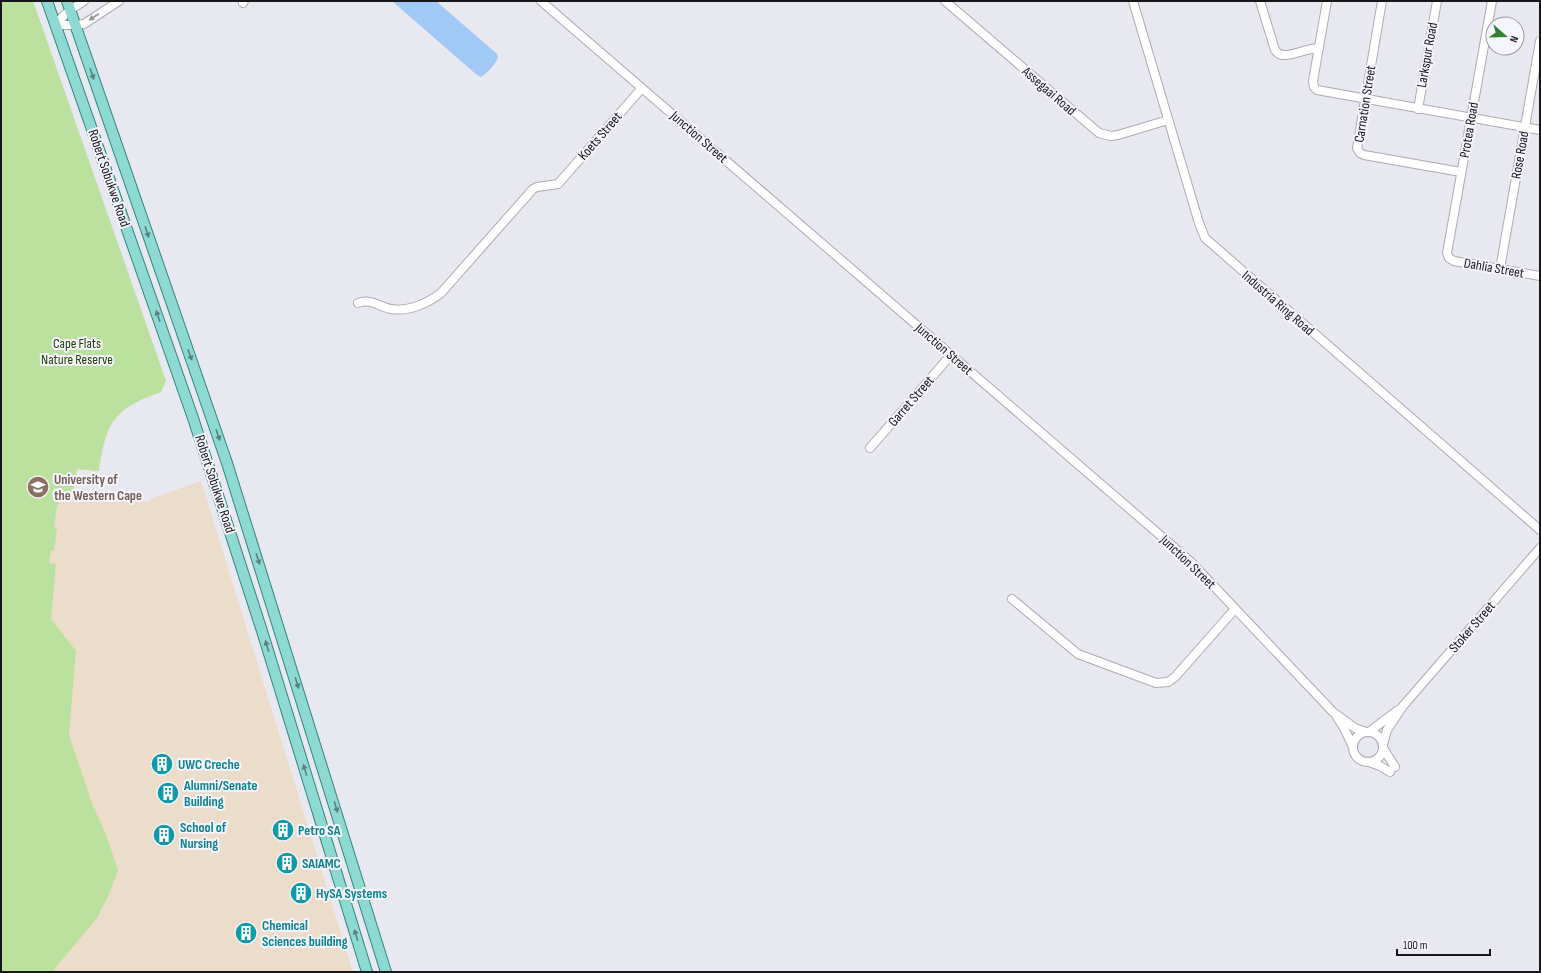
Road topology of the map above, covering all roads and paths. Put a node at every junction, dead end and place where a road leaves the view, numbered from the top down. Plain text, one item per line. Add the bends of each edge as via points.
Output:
1 (47, 1) edge
2 (84, 1) edge
3 (119, 1) edge
4 (541, 1) edge
5 (945, 1) edge
6 (1133, 1) edge
7 (1260, 1) edge
8 (1327, 1) edge
9 (1382, 1) edge
10 (1437, 1) edge
11 (1492, 1) edge
12 (68, 6) edge
13 (55, 24) junction
14 (75, 26) junction
15 (1540, 41) edge
16 (1319, 48) junction
17 (642, 88) junction
18 (1364, 99) junction
19 (1418, 109) junction
20 (1471, 118) junction
21 (1168, 120) junction
22 (1525, 128) junction
23 (1540, 130) edge
24 (1461, 172) junction
25 (1449, 258) joint
26 (1500, 270) junction
27 (1540, 276) edge
28 (358, 304) dead end
29 (951, 355) junction
30 (870, 448) dead end
31 (1540, 530) edge
32 (1540, 548) edge
33 (1012, 599) dead end
34 (1235, 609) junction
35 (1403, 706) junction
36 (1333, 712) junction
37 (1367, 732) junction
38 (1383, 746) junction
39 (1353, 747) junction
40 (1367, 762) junction
41 (367, 972) edge
42 (386, 972) edge

1 - 13 main road, Robert Sobukwe Road
2 - 12 street
3 -> 14 street via 84,24
4 - 17 street, Junction Street
5 - 21 street, Assegaai Road via 1099,133 1118,135
6 - 21 street, Industria Ring Road
7 - 16 street via 1278,54 1285,55
8 - 16 street
9 - 18 street, Carnation Street
10 - 19 street, Larkspur Road
11 - 20 street, Protea Road
12 - 13 street
12 - 14 main road, Robert Sobukwe Road
13 - 14 street
41 -> 13 main road, Robert Sobukwe Road via 202,446
14 -> 42 main road, Robert Sobukwe Road via 228,463
15 - 22 street, Rose Road
16 - 18 street via 1314,87 1320,92
17 - 28 street, Koets Street via 558,184 535,188 447,287 432,299 418,306 402,309 367,301
17 - 29 street, Junction Street
18 - 19 street
18 - 24 street, Carnation Street via 1356,145 1360,153
19 - 20 street
20 - 22 street
20 - 24 street, Protea Road
21 - 31 street, Industria Ring Road via 1205,238
22 - 23 street
22 - 26 street, Rose Road
24 - 25 street, Protea Road via 1447,250
25 - 26 street, Dahlia Street
26 - 27 street, Dahlia Street
29 - 30 street, Garret Street
29 - 34 street, Junction Street via 1186,557
32 - 35 street, Stoker Street
33 - 34 street via 1078,654 1160,683 1176,677
34 - 36 street, Junction Street
35 - 37 street, Stoker Street
35 - 38 street, Stoker Street via 1388,730
36 - 37 street, Junction Street via 1356,728
36 - 39 street, Junction Street
37 - 38 street via 1373,732 1380,737
37 - 39 street via 1355,739
38 - 40 street via 1381,755 1374,761
38 - 40 street via 1392,770
39 - 40 street via 1360,760

